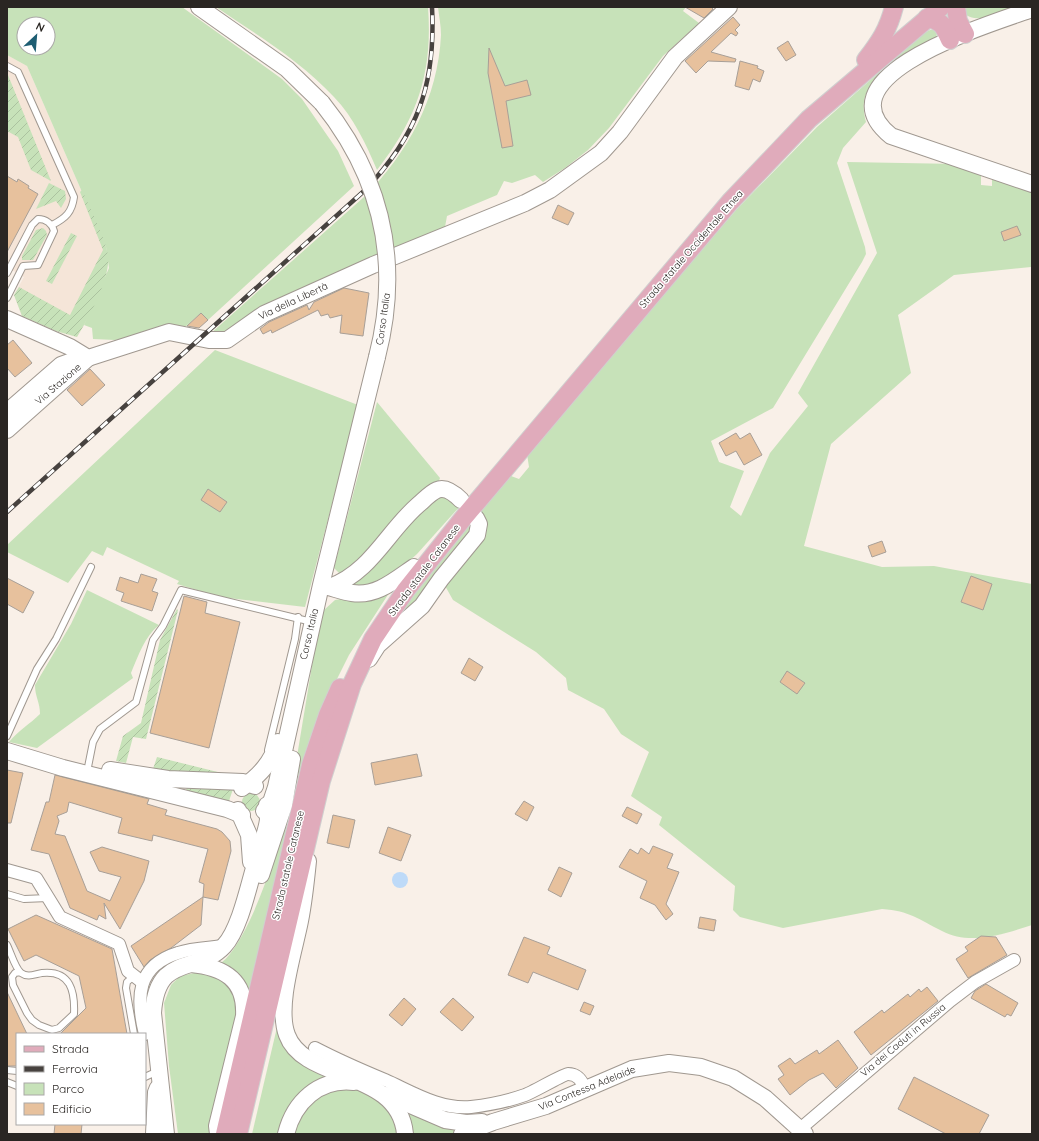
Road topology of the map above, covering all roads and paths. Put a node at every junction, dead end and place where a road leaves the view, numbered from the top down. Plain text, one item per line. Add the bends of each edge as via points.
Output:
1 (199, 7) edge
2 (729, 7) edge
3 (894, 7) edge
4 (941, 7) edge
5 (956, 7) edge
6 (1032, 9) edge
7 (926, 13) edge
8 (957, 37) junction
9 (7, 66) edge
10 (844, 88) junction
11 (1032, 184) edge
12 (52, 225) junction
13 (7, 273) edge
14 (7, 298) edge
15 (7, 319) edge
16 (88, 358) junction
17 (7, 412) edge
18 (7, 430) edge
19 (467, 511) junction
20 (91, 566) dead end
21 (414, 567) junction
22 (325, 586) junction
23 (306, 625) junction
24 (295, 698) junction
25 (7, 736) edge
26 (7, 751) edge
27 (38, 759) junction
28 (88, 767) junction
29 (264, 769) junction
30 (248, 786) junction
31 (266, 808) junction
32 (240, 813) junction
33 (310, 831) junction
34 (7, 870) edge
35 (249, 883) junction
36 (7, 894) edge
37 (48, 898) junction
38 (227, 942) junction
39 (7, 945) edge
40 (1014, 960) dead end
41 (187, 964) junction
42 (20, 972) junction
43 (138, 979) junction
44 (134, 1033) edge
45 (145, 1033) edge
46 (146, 1042) edge
47 (315, 1048) dead end
48 (160, 1071) junction
49 (146, 1077) edge
50 (359, 1082) junction
51 (585, 1089) junction
52 (375, 1090) junction
53 (493, 1122) junction
54 (163, 1132) edge
55 (802, 1132) edge
56 (218, 1134) edge
57 (225, 1134) edge
58 (238, 1134) edge
59 (286, 1134) edge
60 (405, 1134) edge
61 (462, 1134) edge

1 - 22 street, Corso Italia, bridge via 287,69 322,103 357,155 374,193 384,234 388,296 383,330
2 - 16 street, Via della Libertà via 675,57 620,132 596,157 544,194 373,265 264,314 227,340 209,340 169,332
3 - 10 main road via 890,25 883,37
4 - 7 main road, Strada statale Occidentale Etnea
5 - 8 main road
6 - 8 street
7 - 8 main road
7 - 10 main road, Strada statale Occidentale Etnea
8 - 11 street via 918,56 882,81 873,99 875,119 880,128 891,136
9 - 12 lane via 18,72 74,197 72,209 63,220
10 - 19 main road, Strada statale Occidentale Etnea via 809,118 730,202
12 - 13 lane via 43,219 38,219 32,225
12 - 14 lane via 54,231 38,265 23,266
15 - 16 street via 70,347
16 - 17 street, Via Stazione via 72,360 61,365
16 - 18 street, Via Stazione
19 - 21 main road, Strada statale Catanese
19 - 22 street via 454,493 438,489 407,514 372,558 355,574
19 - 33 main road, Strada statale Catanese via 406,590 373,639 352,684 321,781
20 - 25 lane via 56,639 37,669
21 - 22 street via 383,588 369,593 352,594
21 - 57 main road, Strada statale Catanese via 364,641 346,674 318,740
22 - 23 street, Corso Italia
23 - 24 street, Corso Italia
23 - 28 lane via 181,590 164,626 153,640 136,702 100,729 93,742
23 - 29 lane via 295,639
23 - 38 street via 299,718 284,805 269,856 247,914
24 - 29 street via 271,761
24 - 31 street via 276,787
26 - 27 street
27 - 28 street
27 - 32 street
28 - 30 street via 168,779
29 - 30 street
30 - 31 street via 265,793
30 - 32 street via 235,799
31 - 32 street via 254,817
31 - 35 street via 268,821
32 - 35 street via 250,843
33 - 50 street via 306,891 284,999 284,1022 287,1035 299,1052
33 - 58 main road, Strada statale Catanese
34 - 37 street via 36,878
35 - 38 street via 240,913
36 - 37 lane via 24,899
37 - 43 street via 60,918 119,944 128,971
38 - 41 street via 211,956
38 - 43 street via 177,953
39 - 42 lane
40 - 55 street, Via dei Caduti in Russia via 975,982 950,1001
41 - 48 street via 165,977 156,994 153,1013
41 - 56 street via 205,965 223,971 234,981 243,998 244,1016 217,1126
42 - 42 lane via 12,977 32,1020 52,1030 59,1028 74,1014 73,988 65,978 49,973 27,976
43 - 44 lane via 127,982 126,988
43 - 45 street
46 - 48 street
47 - 51 street via 338,1061 431,1101 452,1106 470,1107 525,1095 566,1074 580,1079
48 - 49 lane
48 - 54 street
50 - 52 street
50 - 59 street via 331,1082 316,1089 294,1110
51 - 53 street, Via Contessa Adelaide via 546,1106
51 - 55 street, Via Contessa Adelaide via 632,1069 651,1064 684,1063 716,1071 747,1086 765,1098
52 - 53 street via 445,1120 466,1123
52 - 60 street via 392,1102 401,1118
53 - 61 street

